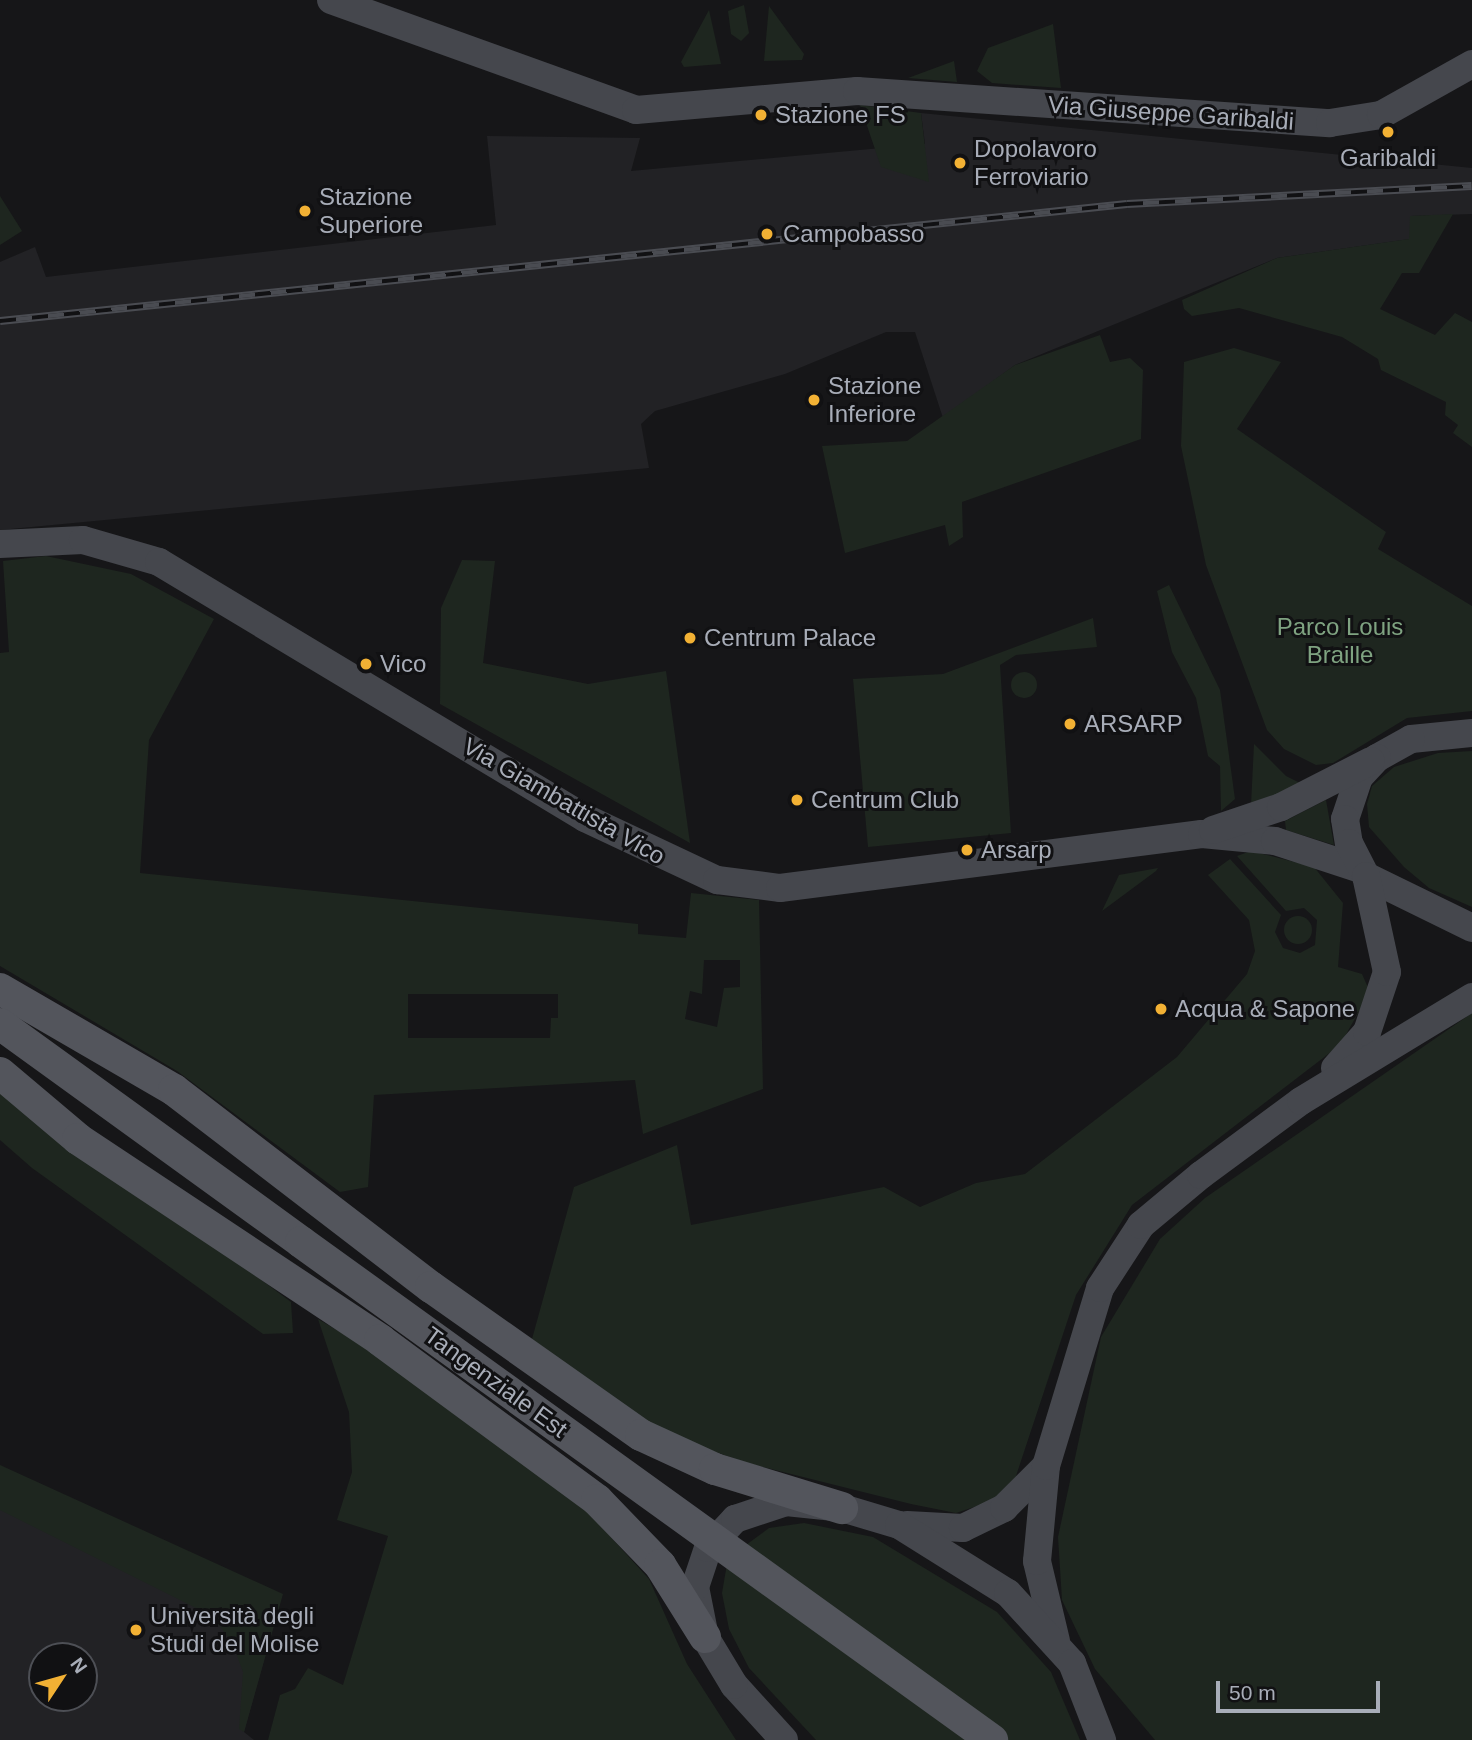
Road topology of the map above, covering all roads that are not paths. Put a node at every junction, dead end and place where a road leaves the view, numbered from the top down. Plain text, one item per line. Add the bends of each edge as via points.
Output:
1 (331, 0) edge
2 (1472, 64) edge
3 (0, 544) edge
4 (1472, 733) edge
5 (1377, 758) junction
6 (1202, 834) junction
7 (1363, 873) junction
8 (1472, 928) edge
9 (0, 989) edge
10 (1472, 997) edge
11 (0, 1024) edge
12 (0, 1073) edge
13 (1301, 1101) junction
14 (1046, 1466) junction
15 (842, 1508) junction
16 (899, 1525) junction
17 (705, 1637) junction
18 (1056, 1641) junction
19 (734, 1685) junction
20 (761, 1740) edge
21 (784, 1740) edge
22 (992, 1740) edge
23 (1102, 1740) edge

1 - 2 street, Via Giuseppe Garibaldi via 636,110 857,91 1329,123 1381,115
3 - 6 street, Via Giambattista Vico via 54,539 135,553 183,574 585,818 717,880 780,888
4 - 5 street, Via Giambattista Vico via 1411,739
5 - 6 street, Via Giambattista Vico via 1281,807
5 - 7 street via 1359,776 1345,819
6 - 7 street, Via Giambattista Vico via 1275,841
7 - 8 street, Via Giambattista Vico
7 - 13 street via 1384,944 1381,1003 1352,1051
9 - 15 main road via 174,1090 585,1399 641,1435 715,1469
10 - 13 street
11 - 22 main road, Tangenziale Est, bridge
12 - 17 main road via 78,1139 289,1284 380,1340 597,1500 660,1565
13 - 14 street via 1141,1225 1100,1288
14 - 16 street via 1011,1503 963,1528
14 - 18 street via 1037,1561
15 - 16 street
15 - 17 street via 786,1502 735,1519 708,1548 695,1587
16 - 18 street via 1008,1592
17 - 19 street
18 - 23 street via 1072,1663
19 - 20 street
19 - 21 street

